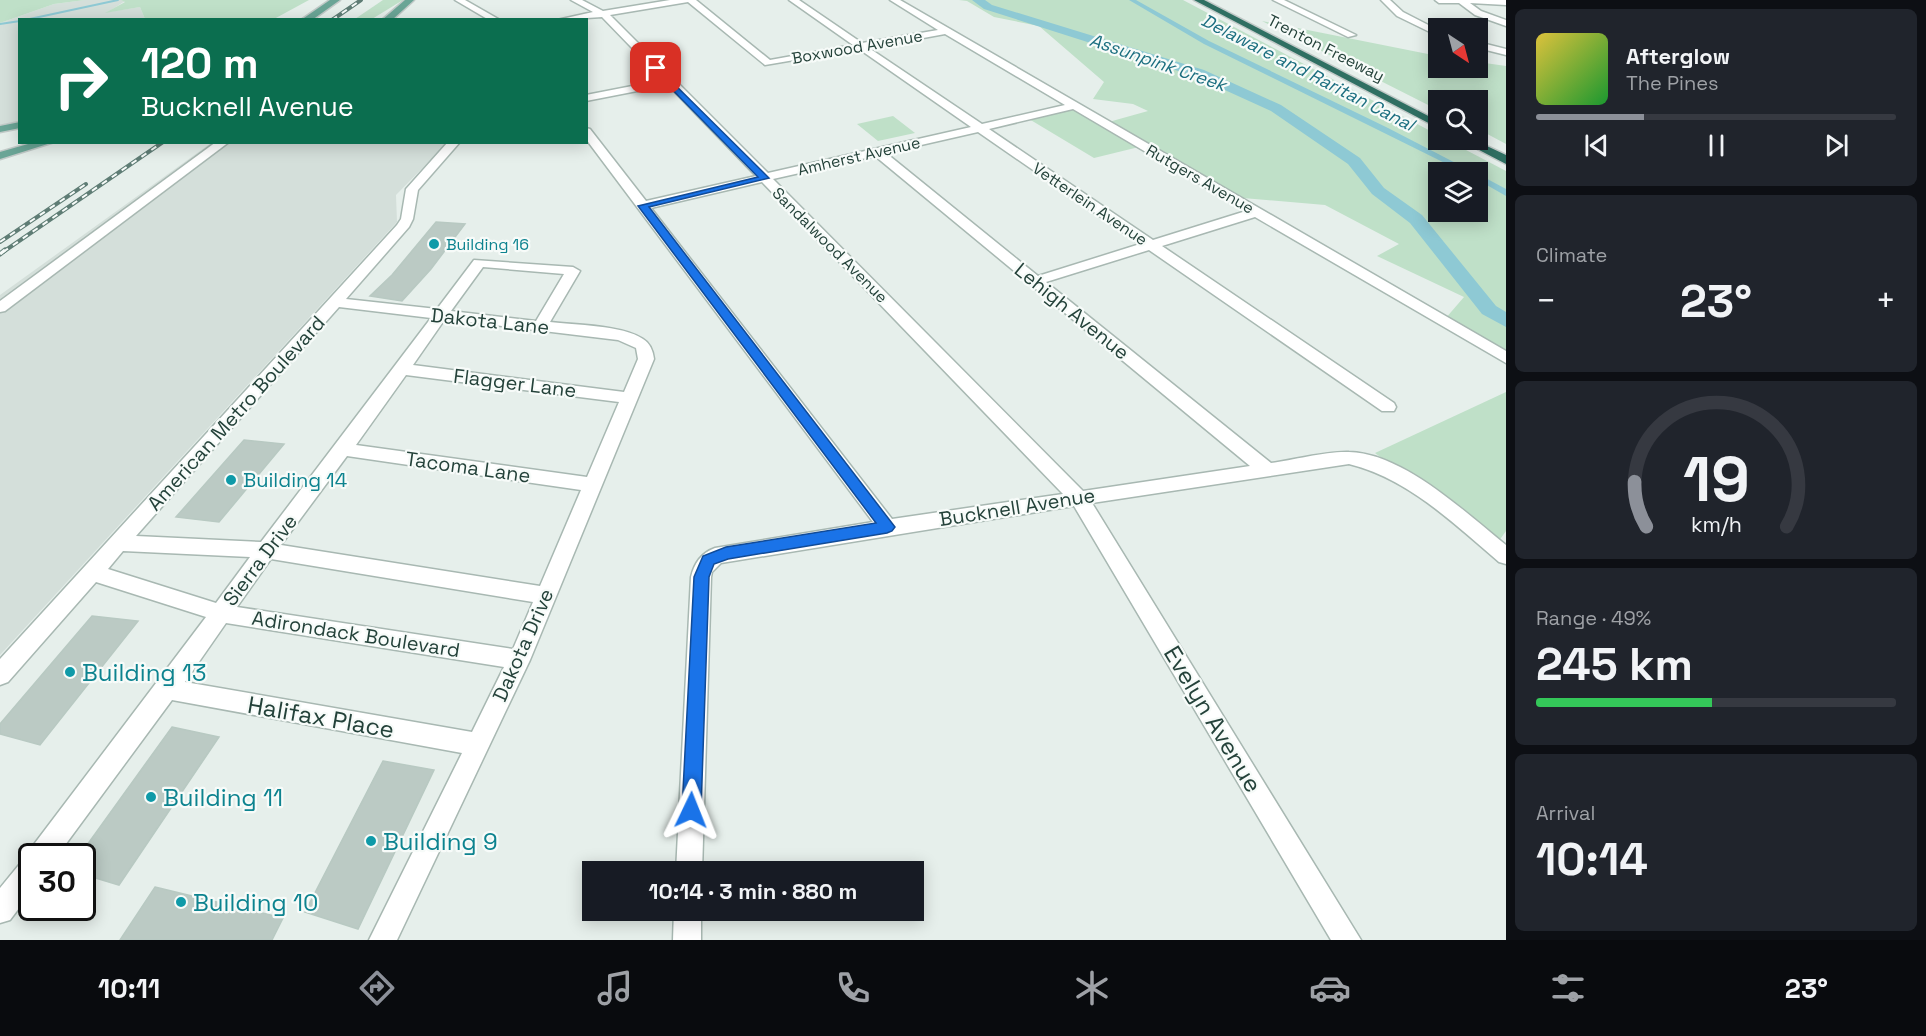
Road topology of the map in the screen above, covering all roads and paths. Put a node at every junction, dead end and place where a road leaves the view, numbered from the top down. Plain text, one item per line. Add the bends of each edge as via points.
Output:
1 (336, 0) edge
2 (410, 0) edge
3 (459, 0) edge
4 (575, 0) edge
5 (686, 0) edge
6 (691, 0) edge
7 (793, 0) edge
8 (894, 0) edge
9 (1198, 0) edge
10 (1207, 0) edge
11 (1277, 0) edge
12 (1385, 0) edge
13 (1439, 0) edge
14 (1460, 1) edge
15 (1506, 2) edge
16 (603, 13) junction
17 (308, 18) edge
18 (388, 18) edge
19 (492, 18) edge
20 (573, 18) edge
21 (1506, 23) edge
22 (1428, 28) edge
23 (946, 31) junction
24 (1351, 35) dead end
25 (860, 46) junction
26 (1488, 48) edge
27 (1506, 52) edge
28 (670, 82) junction
29 (588, 98) edge
30 (1074, 106) junction
31 (1428, 114) edge
32 (1428, 120) edge
33 (18, 125) edge
34 (980, 128) junction
35 (0, 129) edge
36 (588, 134) edge
37 (42, 144) edge
38 (221, 144) edge
39 (453, 144) edge
40 (1488, 144) edge
41 (1486, 150) edge
42 (877, 152) junction
43 (1506, 154) edge
44 (0, 156) edge
45 (1506, 160) edge
46 (764, 178) junction
47 (643, 206) junction
48 (1256, 212) junction
49 (1151, 245) junction
50 (1035, 281) junction
51 (336, 302) junction
52 (0, 308) edge
53 (439, 315) junction
54 (540, 326) junction
55 (642, 345) joint
56 (1506, 358) edge
57 (401, 369) junction
58 (628, 398) junction
59 (1388, 407) dead end
60 (343, 449) junction
61 (1266, 469) junction
62 (592, 485) junction
63 (1079, 498) junction
64 (887, 527) junction
65 (118, 543) junction
66 (266, 550) junction
67 (1506, 556) edge
68 (92, 572) junction
69 (545, 595) junction
70 (220, 613) junction
71 (519, 660) junction
72 (0, 675) edge
73 (167, 689) junction
74 (476, 744) junction
75 (51, 843) edge
76 (689, 861) edge
77 (18, 886) edge
78 (0, 910) edge
79 (688, 921) edge
80 (382, 940) edge
81 (687, 940) edge
82 (1347, 940) edge

1 - 17 main road
2 - 18 main road
3 - 19 street
4 - 16 street, Sandalwood Avenue
5 - 16 street
6 - 25 street, Boxwood Avenue via 768,63
7 - 25 street, Vetterlein Avenue
8 - 23 street, Rutgers Avenue
9 - 32 highway, Trenton Freeway
10 - 31 highway, Trenton Freeway
11 - 24 street
12 - 22 street via 1400,14
13 - 14 street
14 - 15 street
14 - 21 street via 1478,13
16 - 20 street
16 - 28 street, Sandalwood Avenue
23 - 25 street, Boxwood Avenue
23 - 30 street, Rutgers Avenue
25 - 34 street, Vetterlein Avenue
26 - 27 street
28 - 29 street
28 - 46 street, Sandalwood Avenue
30 - 34 street, Amherst Avenue
30 - 48 street, Rutgers Avenue
33 - 35 main road
34 - 42 street, Amherst Avenue
34 - 49 street, Vetterlein Avenue
36 - 47 street
37 - 44 main road
38 - 52 street
39 - 51 street, American Metro Boulevard via 412,189 406,223
40 - 43 highway
41 - 45 highway
42 - 46 street, Amherst Avenue
42 - 50 street, Lehigh Avenue
46 - 47 street, Amherst Avenue
46 - 63 street, Sandalwood Avenue
47 - 64 street
48 - 49 street
48 - 56 street, Rutgers Avenue
49 - 50 street
49 - 59 street, Vetterlein Avenue
50 - 61 street, Lehigh Avenue
51 - 53 street, Dakota Lane
51 - 65 street, American Metro Boulevard
53 - 54 street, Dakota Lane
53 - 54 street, Sierra Drive via 479,263 573,271
53 - 57 street, Sierra Drive
54 - 55 street, Dakota Lane via 618,335
55 - 58 street, Dakota Drive via 646,359
57 - 58 street, Flagger Lane
57 - 60 street, Sierra Drive
58 - 62 street, Dakota Drive
60 - 62 street, Tacoma Lane
60 - 66 street, Sierra Drive
61 - 63 street, Bucknell Avenue
61 - 67 street, Bucknell Avenue via 1349,458 1396,472
62 - 69 street, Dakota Drive
63 - 64 street, Bucknell Avenue
63 - 82 street, Evelyn Avenue
64 - 76 street, Bucknell Avenue via 726,553 709,560 701,577
65 - 66 street
65 - 68 street, American Metro Boulevard
66 - 69 street
66 - 70 street, Sierra Drive
68 - 70 street, Adirondack Boulevard
68 - 72 street, American Metro Boulevard
69 - 71 street, Dakota Drive
70 - 71 street, Adirondack Boulevard
70 - 73 street, Sierra Drive
71 - 74 street, Dakota Drive
73 - 74 street, Halifax Place
73 - 75 street, Sierra Drive
74 - 80 street, Dakota Drive
77 - 78 street
79 - 81 street

